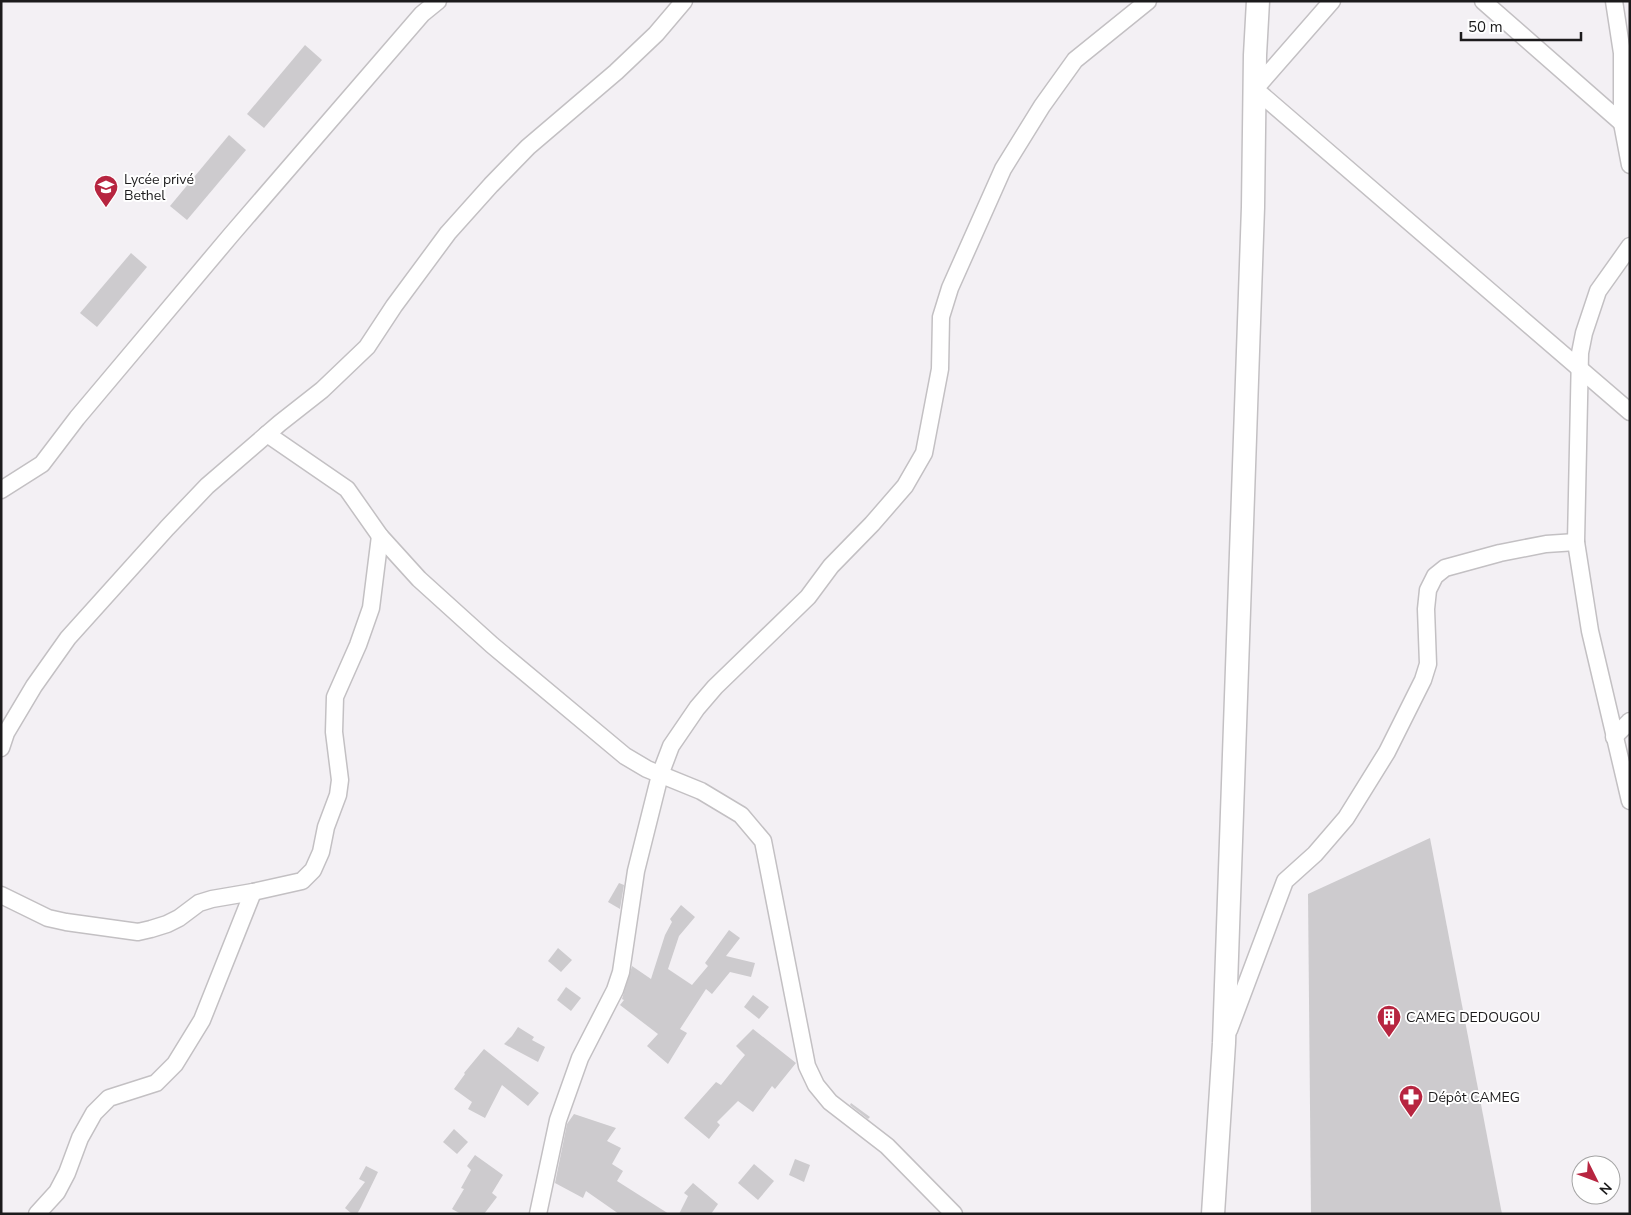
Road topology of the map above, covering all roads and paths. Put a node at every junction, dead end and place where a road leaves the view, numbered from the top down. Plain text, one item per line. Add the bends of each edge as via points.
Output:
1 (438, 1) edge
2 (684, 1) edge
3 (1148, 1) edge
4 (1258, 1) edge
5 (1332, 1) edge
6 (1483, 1) edge
7 (1614, 1) edge
8 (1626, 56) edge
9 (1255, 89) junction
10 (1622, 122) junction
11 (1630, 165) edge
12 (1630, 246) edge
13 (1580, 369) junction
14 (1630, 412) edge
15 (267, 434) junction
16 (1, 490) edge
17 (380, 536) junction
18 (1576, 542) junction
19 (1630, 721) edge
20 (1614, 736) junction
21 (1, 748) edge
22 (660, 775) junction
23 (1630, 801) edge
24 (252, 892) junction
25 (1, 895) edge
26 (1224, 1043) junction
27 (37, 1214) edge
28 (538, 1214) edge
29 (954, 1214) edge
30 (1213, 1214) edge

1 - 16 street via 422,14 237,228 42,464
2 - 15 street via 656,34 528,147 491,185 448,233 367,347 322,390
3 - 22 street via 1075,60 1003,169 950,288 941,317 940,369 924,453 905,486 831,566 808,597 697,708 672,746
4 - 9 main road
5 - 9 street
6 - 10 street
7 - 8 street
8 - 10 street
9 - 13 street
9 - 26 main road
10 - 11 street
12 - 13 street via 1592,304 1584,333
13 - 14 street
13 - 18 street
15 - 17 street via 347,489
15 - 21 street via 207,486 68,638 34,686 6,733
17 - 22 street via 419,579 492,645 625,756
17 - 24 street via 371,608 335,696 334,732 340,780 321,852 313,870 302,881
18 - 20 street via 1588,624
18 - 26 street via 1500,553 1445,568 1435,576 1428,590 1428,664 1423,680 1387,752 1346,818 1286,881
19 - 20 street
20 - 23 street
22 - 28 street via 636,871 621,972 580,1058 558,1120
22 - 29 street via 702,791 741,815 763,841 807,1066 816,1085 830,1102 887,1146
24 - 25 street via 199,903 167,924 138,932 48,918
24 - 27 street via 202,1020 176,1064 156,1083 109,1098 94,1113 57,1192
26 - 30 main road

